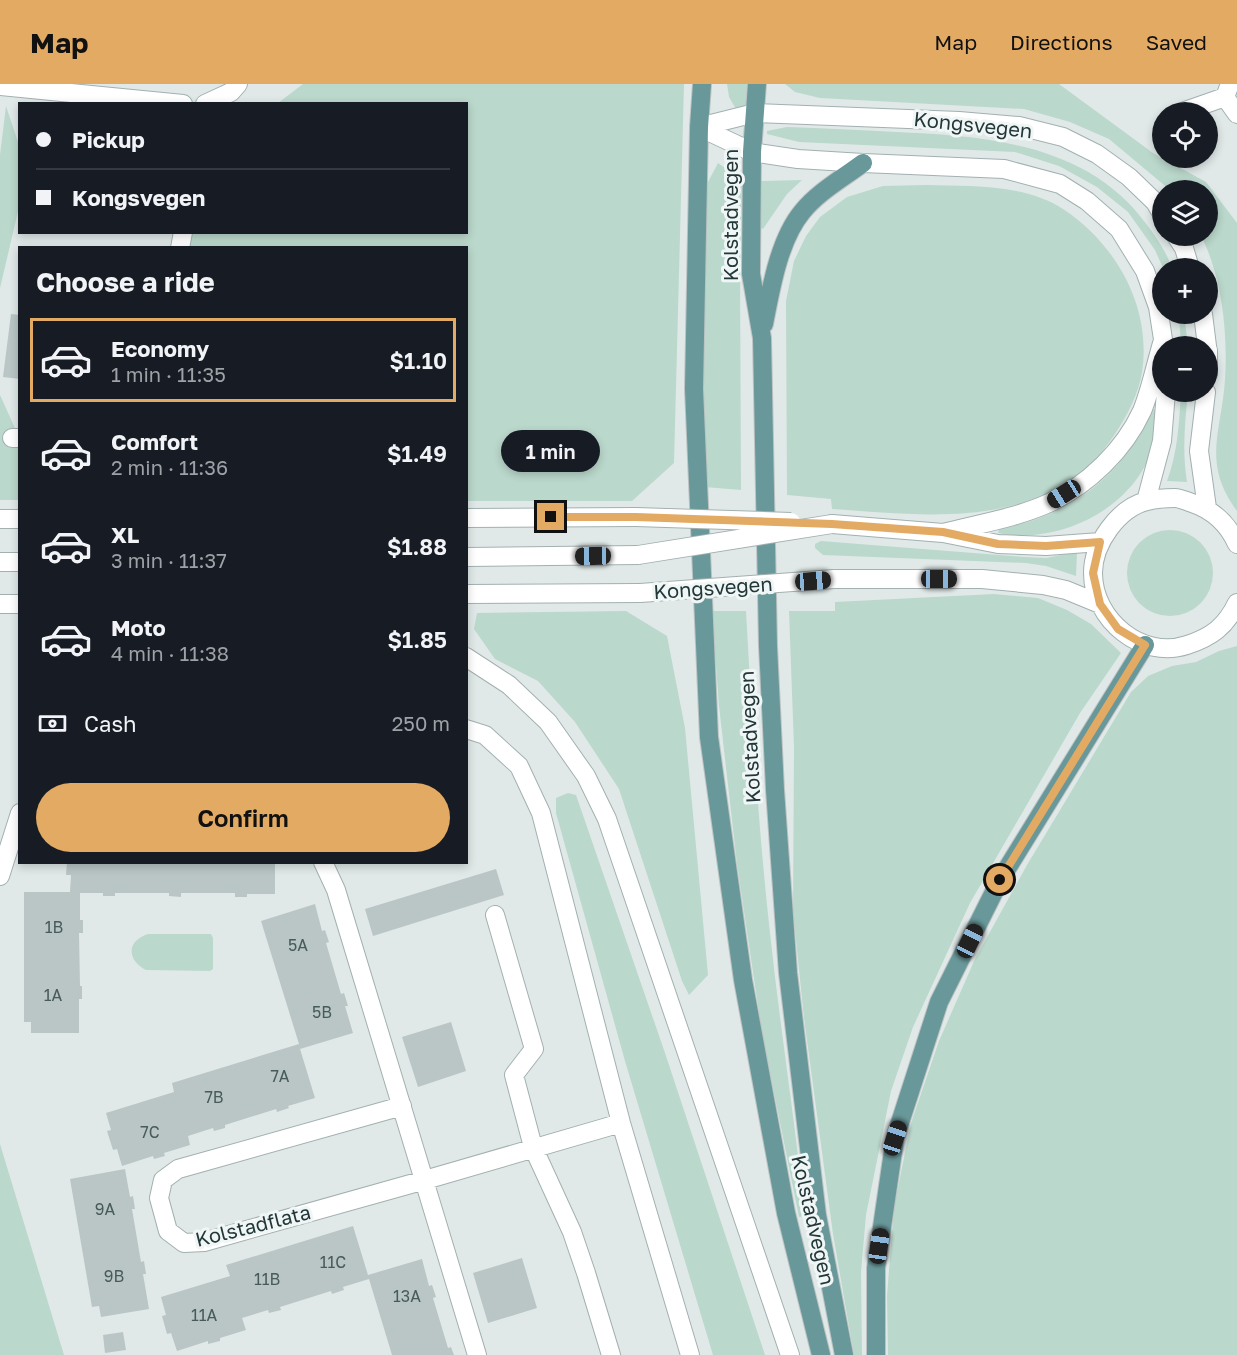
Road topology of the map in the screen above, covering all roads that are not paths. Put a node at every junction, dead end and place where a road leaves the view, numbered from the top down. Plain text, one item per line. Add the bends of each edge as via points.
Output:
1 (238, 84) edge
2 (702, 84) edge
3 (757, 84) edge
4 (0, 86) edge
5 (1228, 90) edge
6 (163, 102) edge
7 (209, 102) edge
8 (1203, 102) edge
9 (755, 113) junction
10 (1237, 114) edge
11 (699, 127) junction
12 (752, 152) junction
13 (864, 163) junction
14 (1152, 199) edge
15 (1162, 336) edge
16 (762, 338) junction
17 (1152, 378) edge
18 (1165, 402) edge
19 (1205, 402) edge
20 (1146, 501) junction
21 (1207, 508) junction
22 (468, 518) edge
23 (0, 519) edge
24 (18, 519) edge
25 (832, 524) junction
26 (943, 532) junction
27 (1100, 542) junction
28 (1237, 544) edge
29 (471, 560) edge
30 (0, 562) edge
31 (18, 562) edge
32 (468, 594) edge
33 (0, 604) edge
34 (18, 604) edge
35 (1100, 604) junction
36 (1235, 614) edge
37 (1145, 645) junction
38 (468, 658) edge
39 (468, 730) edge
40 (18, 819) edge
41 (324, 864) edge
42 (0, 876) edge
43 (495, 915) dead end
44 (402, 1106) junction
45 (621, 1123) junction
46 (533, 1147) junction
47 (425, 1180) junction
48 (477, 1355) edge
49 (611, 1355) edge
50 (690, 1355) edge
51 (790, 1355) edge
52 (821, 1355) edge
53 (844, 1355) edge
54 (876, 1355) edge

1 - 7 street via 231,92
2 - 11 main road
3 - 9 main road
4 - 6 street
5 - 8 street
5 - 10 street
9 - 11 street, Kongsvegen
9 - 12 main road, Kolstadvegen
9 - 14 street, Kongsvegen via 1020,126 1063,137 1097,154
11 - 12 street, Kongsvegen
11 - 52 main road, Kolstadvegen via 694,389 709,737 743,980 786,1213
12 - 13 street, Kongsvegen
12 - 16 main road, Kolstadvegen via 751,274
13 - 15 street, Kongsvegen via 1004,169 1060,184 1088,201 1119,229 1145,271
13 - 16 main road via 824,191 790,228 772,284
16 - 53 main road, Kolstadvegen via 768,646 788,973 817,1215
17 - 26 street via 1142,410 1121,445 1092,477 1049,503
18 - 20 street via 1162,441
19 - 21 street via 1199,451
20 - 21 street via 1177,498
20 - 27 street via 1119,517
21 - 28 street via 1230,529
22 - 25 street, bridge via 636,517
23 - 24 street
25 - 26 street
25 - 29 street, bridge via 638,555
26 - 27 street via 998,544
27 - 35 street via 1093,573
30 - 31 street
32 - 35 street, Kongsvegen, bridge via 640,593 834,579 981,579 1043,585
33 - 34 street
35 - 37 street via 1118,629
36 - 37 street via 1206,639 1176,649
37 - 54 main road via 1000,880 939,1002 895,1138 876,1268
38 - 51 street via 509,685 548,722 586,776 607,819
39 - 45 street via 485,735 519,766 541,813
40 - 42 street
41 - 44 street via 336,890
43 - 46 street via 534,1049 514,1075
44 - 47 street
44 - 47 street, Kolstadflata via 178,1169 163,1180 159,1198 168,1231 184,1243 204,1242
45 - 46 street, Kolstadflata
45 - 50 street
46 - 47 street, Kolstadflata
46 - 49 street via 572,1232
47 - 48 street

